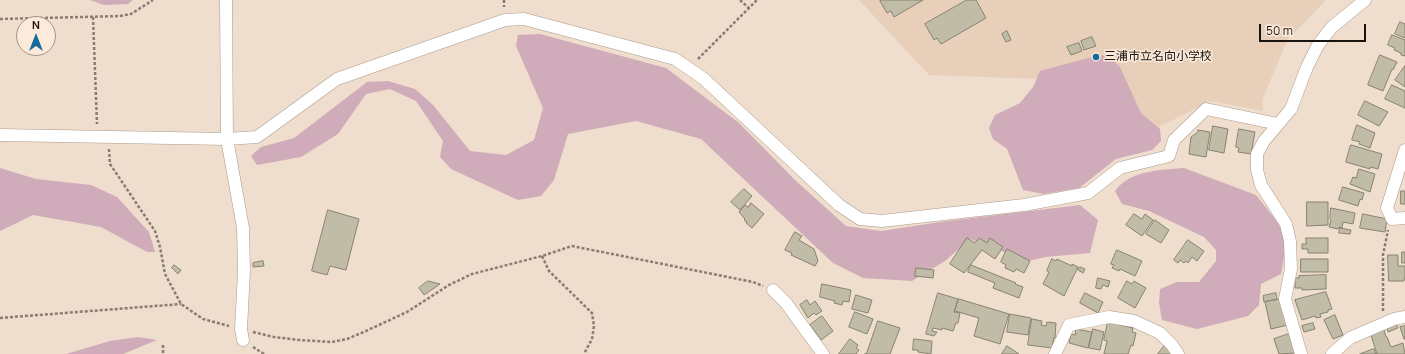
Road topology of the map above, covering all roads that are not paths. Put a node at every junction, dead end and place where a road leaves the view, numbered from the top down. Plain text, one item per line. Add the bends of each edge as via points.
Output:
1 (226, 0) edge
2 (1365, 0) edge
3 (1278, 124) junction
4 (0, 135) edge
5 (227, 139) junction
6 (1405, 150) edge
7 (1405, 218) edge
8 (773, 290) road end
9 (1405, 317) edge
10 (242, 334) road end
11 (824, 354) edge
12 (1056, 354) edge
13 (1178, 354) edge
14 (1301, 354) edge
15 (1332, 354) edge

1 - 5 street
2 - 3 street via 1332,27 1318,44 1291,110
3 - 5 street via 1206,110 1174,140 1169,156 1120,168 1088,193 1024,205 882,221 860,218 839,205 704,80 675,59 524,19 505,20 337,78 258,137
3 - 14 street via 1257,154 1257,170 1261,185 1286,224 1290,241 1291,269 1285,299
4 - 5 street
5 - 10 street via 243,228
6 - 7 street via 1387,208 1392,218
8 - 11 street via 786,303
9 - 15 street via 1394,319 1350,338
12 - 13 street via 1069,325 1109,317 1134,321 1160,333

